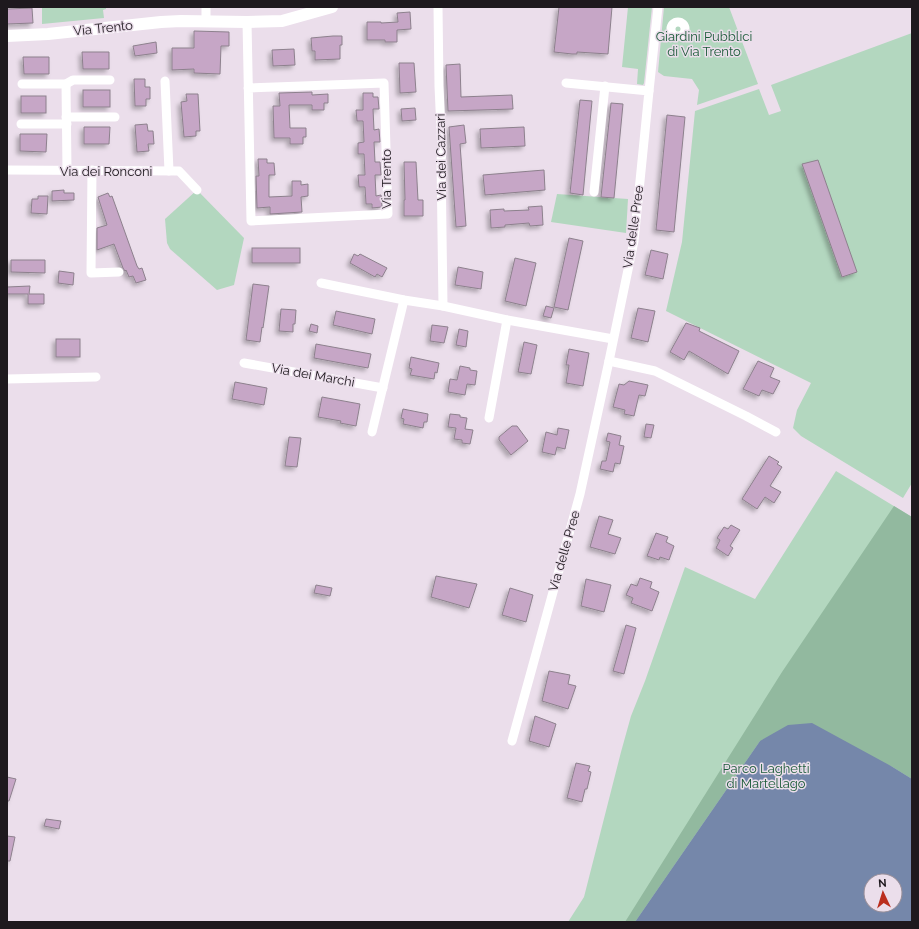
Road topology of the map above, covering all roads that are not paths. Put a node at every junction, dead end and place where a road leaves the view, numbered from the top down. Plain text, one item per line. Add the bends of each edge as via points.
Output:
1 (206, 7) edge
2 (332, 7) edge
3 (438, 7) edge
4 (658, 7) edge
5 (206, 22) junction
6 (247, 22) junction
7 (7, 36) edge
8 (110, 80) dead end
9 (165, 81) dead end
10 (566, 83) dead end
11 (22, 84) dead end
12 (66, 84) junction
13 (604, 86) junction
14 (248, 88) junction
15 (649, 91) junction
16 (115, 117) dead end
17 (67, 121) junction
18 (21, 124) dead end
19 (7, 170) edge
20 (67, 170) junction
21 (92, 170) junction
22 (169, 171) junction
23 (197, 190) dead end
24 (594, 192) dead end
25 (119, 272) dead end
26 (321, 283) dead end
27 (404, 300) junction
28 (443, 306) junction
29 (507, 320) junction
30 (613, 339) junction
31 (609, 361) junction
32 (244, 363) dead end
33 (96, 377) dead end
34 (7, 379) edge
35 (383, 388) junction
36 (489, 418) dead end
37 (372, 432) dead end
38 (776, 432) dead end
39 (512, 740) dead end

1 - 5 street
2 - 6 street, Via Trento via 282,21
3 - 28 street, Via dei Cazzari
4 - 15 street, Via delle Pree
5 - 6 street, Via Trento
5 - 7 street, Via Trento via 161,22
6 - 14 street, Via Trento
8 - 12 street via 73,80
9 - 22 street
10 - 13 street
11 - 12 street
12 - 17 street
13 - 15 street
13 - 24 street
14 - 14 street, Via Trento via 251,221 388,214 384,83
15 - 30 street, Via delle Pree via 634,241
16 - 17 street
17 - 18 street
17 - 20 street
19 - 20 street, Via dei Ronconi
20 - 21 street, Via dei Ronconi
21 - 22 street, Via dei Ronconi
21 - 25 street via 91,273
22 - 23 street, Via dei Ronconi via 179,171
26 - 27 street
27 - 28 street
27 - 35 street
28 - 29 street
29 - 30 street
29 - 36 street
30 - 31 street, Via delle Pree
31 - 38 street via 655,371
31 - 39 street, Via delle Pree via 580,494
32 - 35 street, Via dei Marchi
33 - 34 street
35 - 37 street

